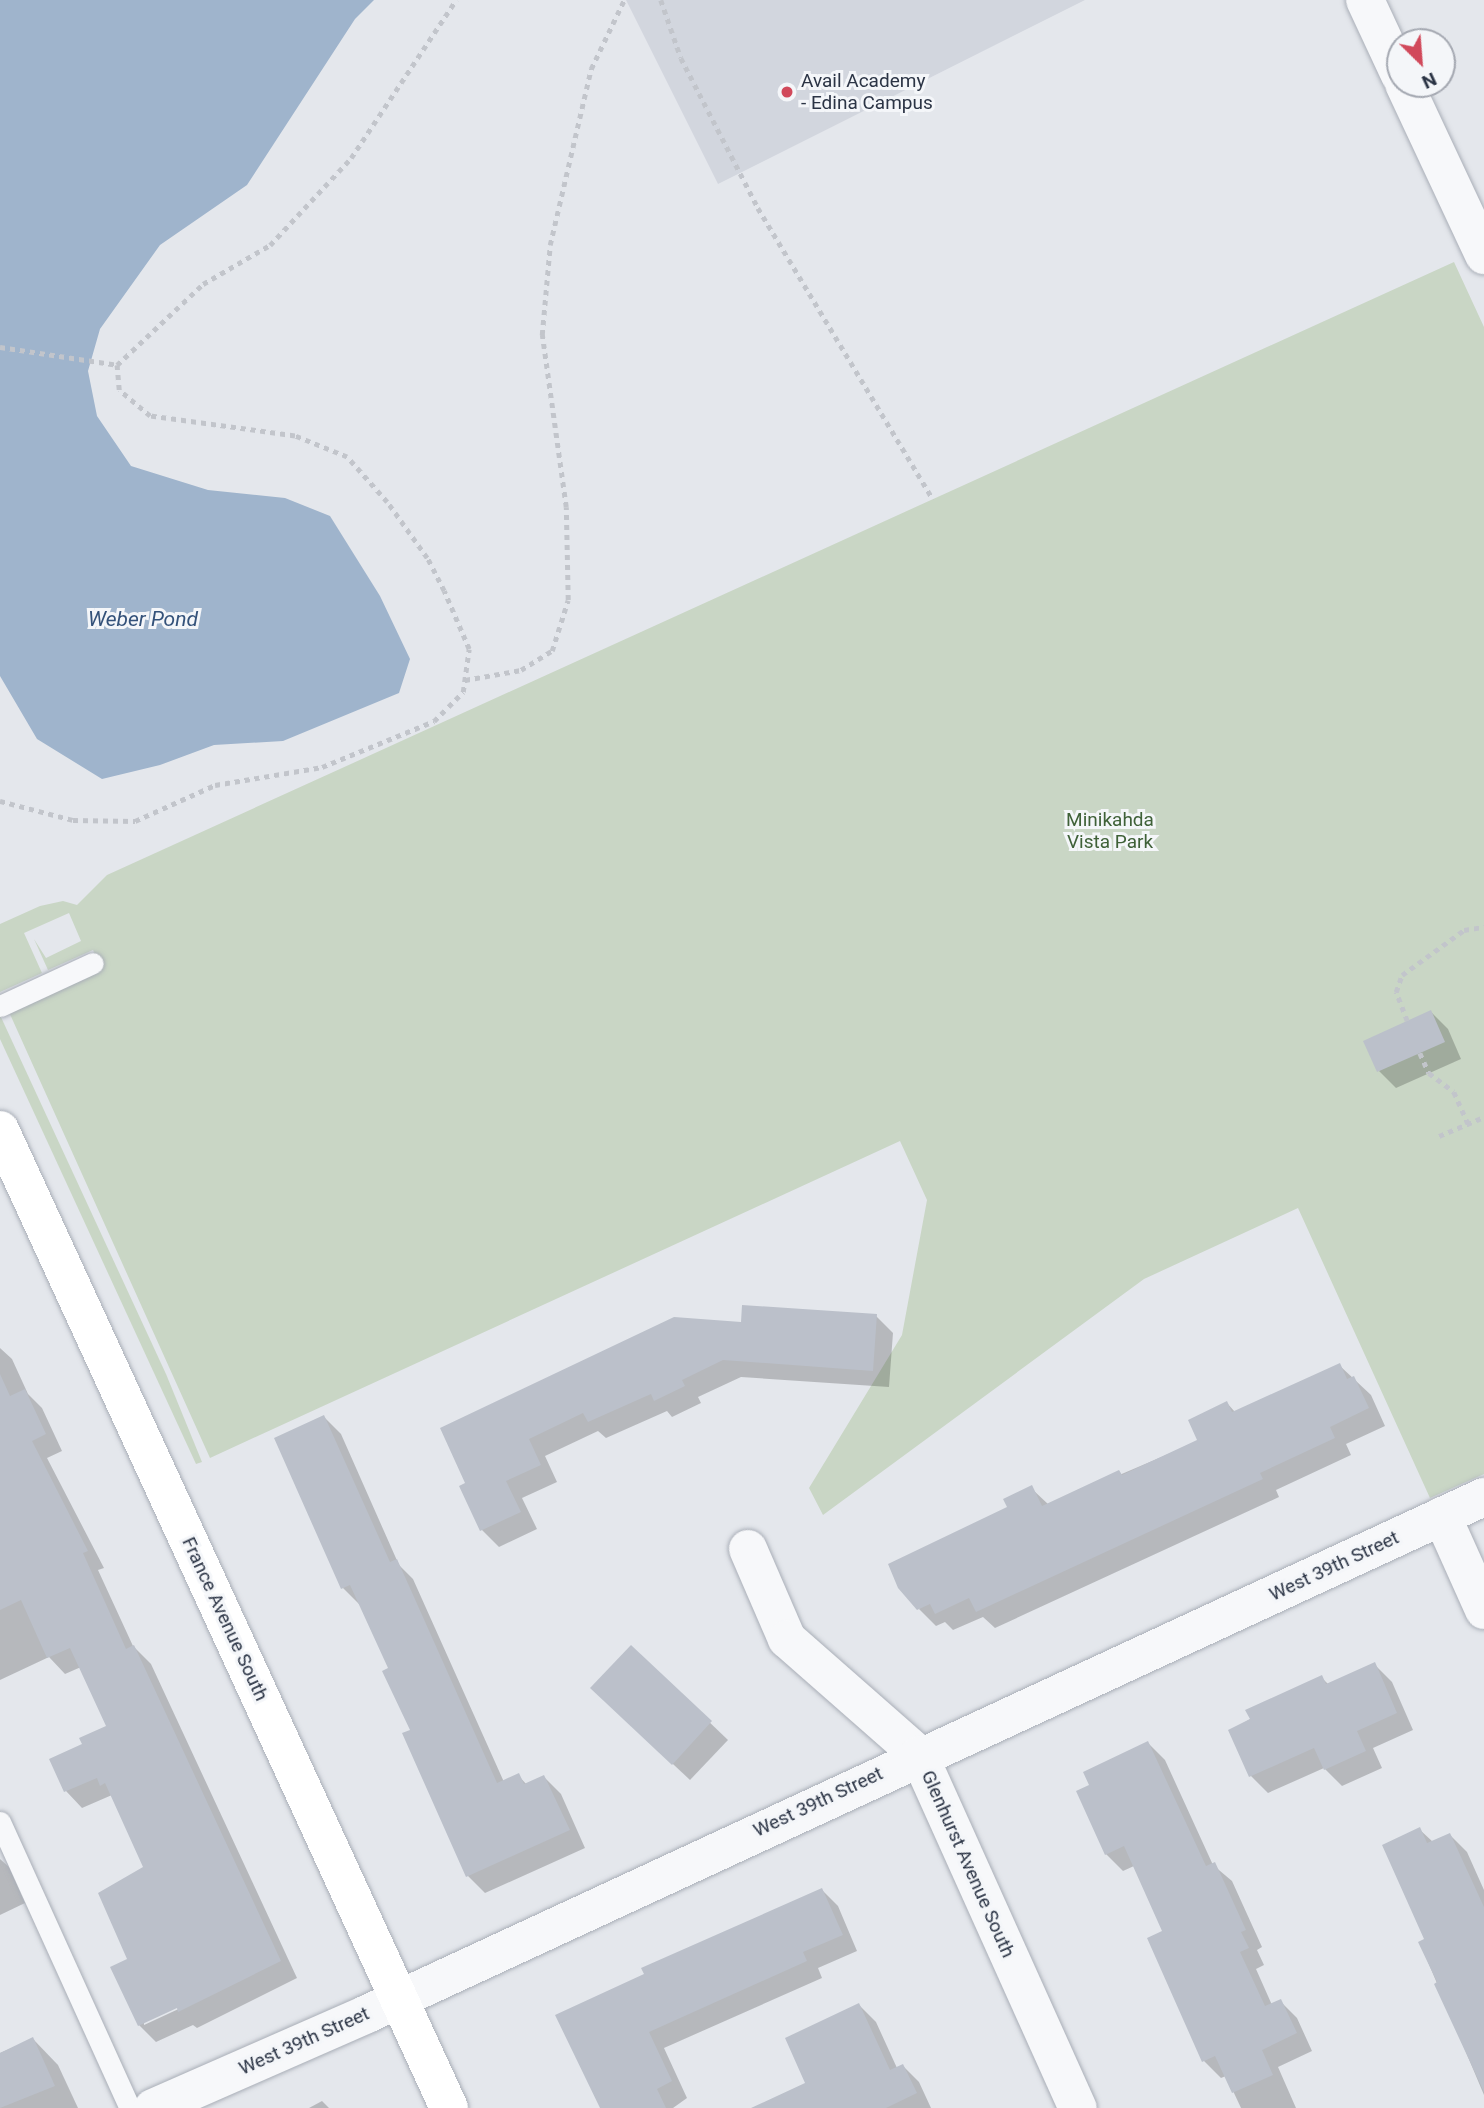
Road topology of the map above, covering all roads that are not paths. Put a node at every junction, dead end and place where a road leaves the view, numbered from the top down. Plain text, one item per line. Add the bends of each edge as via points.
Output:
1 (1365, 0) edge
2 (1386, 45) edge
3 (1411, 98) edge
4 (1484, 255) edge
5 (93, 963) dead end
6 (0, 1006) edge
7 (0, 1130) edge
8 (1484, 1497) edge
9 (1442, 1516) junction
10 (748, 1549) dead end
11 (1484, 1610) edge
12 (919, 1755) junction
13 (0, 1822) edge
14 (399, 1998) junction
15 (130, 2108) edge
16 (153, 2108) edge
17 (449, 2108) edge
18 (1078, 2108) edge

1 - 2 street
3 - 4 street
5 - 6 lane
7 - 14 main road, France Avenue South
8 - 9 street, West 39th Street
9 - 11 street
9 - 12 street, West 39th Street
10 - 12 street, Glenhurst Avenue South via 787,1639
12 - 14 street, West 39th Street
12 - 18 street, Glenhurst Avenue South
13 - 15 lane
14 - 16 street, West 39th Street
14 - 17 main road, France Avenue South

